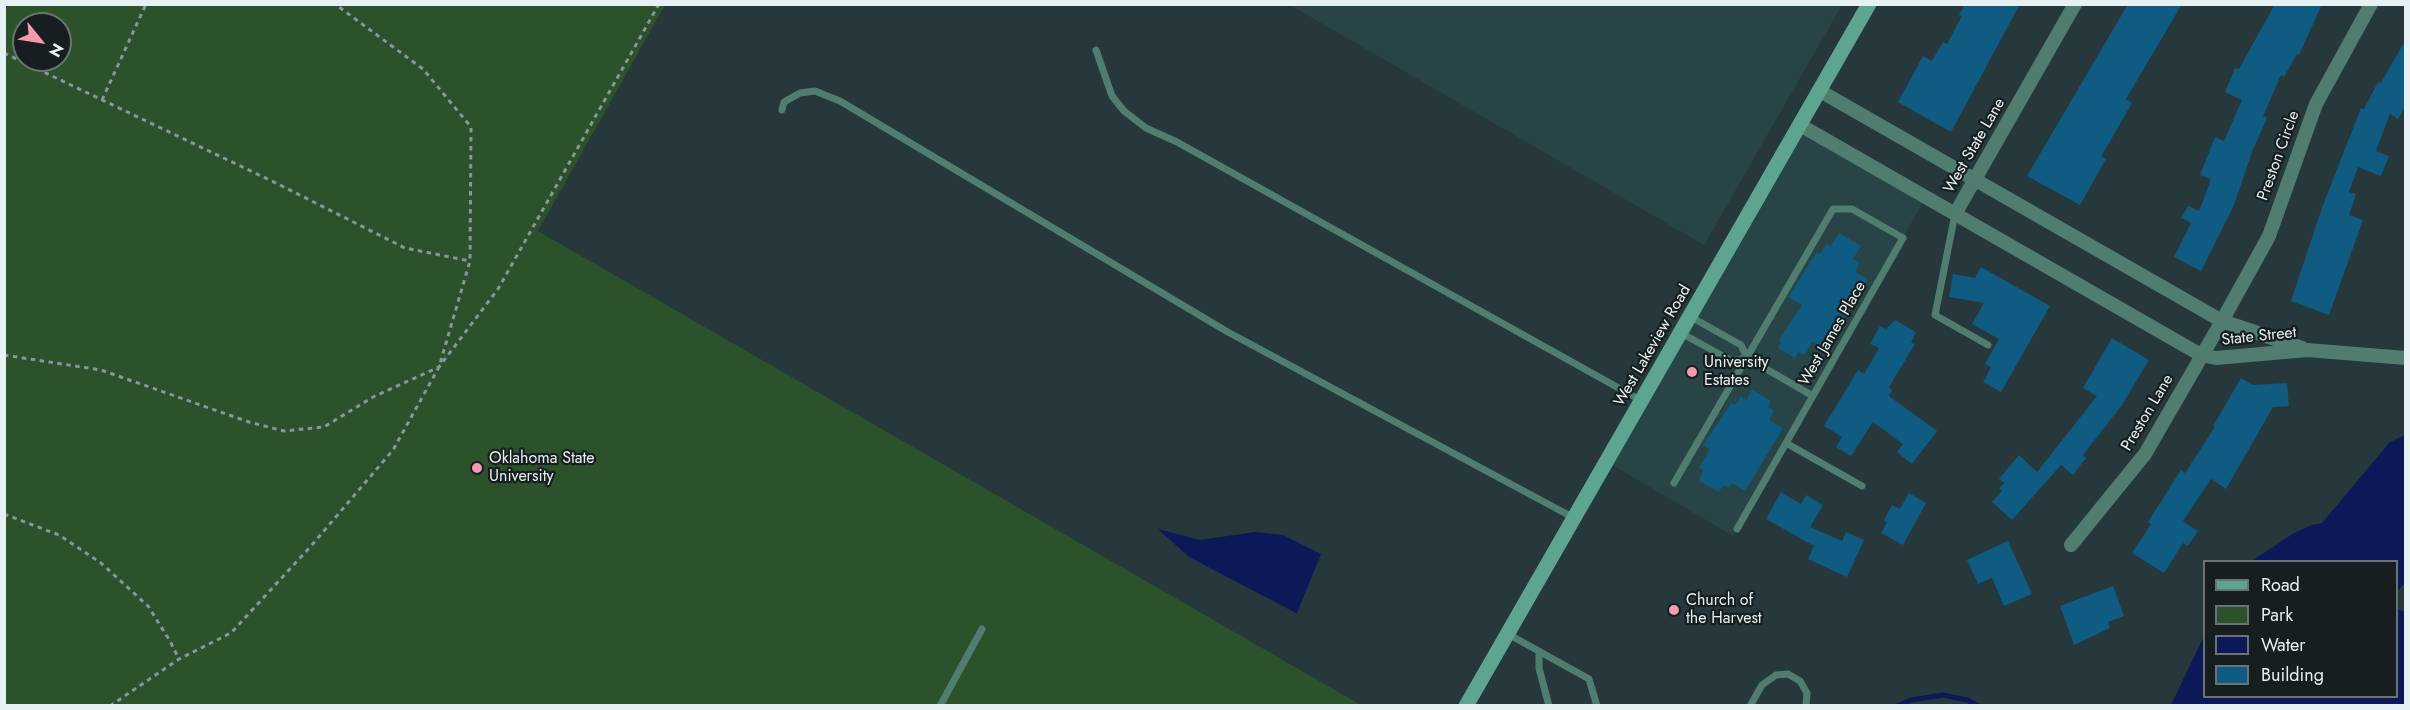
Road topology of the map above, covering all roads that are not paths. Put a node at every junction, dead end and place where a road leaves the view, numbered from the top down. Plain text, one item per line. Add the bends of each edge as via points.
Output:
1 (1869, 4) edge
2 (2075, 4) edge
3 (2371, 4) edge
4 (1096, 50) dead end
5 (1820, 91) junction
6 (782, 110) dead end
7 (1800, 125) junction
8 (1975, 180) junction
9 (1955, 214) junction
10 (1691, 317) junction
11 (2222, 321) junction
12 (1681, 333) junction
13 (1988, 345) dead end
14 (2307, 350) junction
15 (2201, 354) junction
16 (1747, 358) junction
17 (2406, 358) edge
18 (1813, 396) junction
19 (1642, 401) junction
20 (1786, 443) junction
21 (1674, 483) dead end
22 (1862, 486) dead end
23 (1574, 518) junction
24 (1737, 529) dead end
25 (2071, 545) dead end
26 (982, 629) dead end
27 (1507, 634) junction
28 (1539, 652) junction
29 (940, 705) edge
30 (1466, 705) edge
31 (1548, 705) edge
32 (1597, 705) edge
33 (1750, 705) edge
34 (1806, 705) edge

1 - 5 main road, West Lakeview Road
2 - 8 street, West State Lane
3 - 11 street, Preston Circle via 2316,104 2268,236
4 - 19 lane via 1112,96 1146,128
5 - 7 main road, West Lakeview Road
5 - 8 street, State Street
6 - 23 lane via 784,102 800,93 815,91 840,101 1226,331
7 - 9 street, State Street
7 - 10 main road, West Lakeview Road
8 - 9 street, West State Lane
8 - 11 street, State Street
9 - 13 lane, West State Lane via 1935,315
9 - 15 street, State Street
10 - 12 main road, West Lakeview Road
10 - 16 lane via 1741,345
11 - 14 street, State Street
11 - 15 street, Preston Lane
12 - 16 lane via 1732,361
12 - 19 main road, West Lakeview Road
14 - 15 street, State Street via 2216,358
14 - 17 street
15 - 25 street, Preston Lane via 2145,454
16 - 18 lane
16 - 18 lane, West James Place via 1833,209 1852,209 1903,238
16 - 21 lane
18 - 20 lane, West James Place
19 - 23 main road, West Lakeview Road
20 - 22 lane
20 - 24 lane, West James Place
23 - 27 main road, West Lakeview Road
26 - 29 lane
27 - 28 lane
27 - 30 main road, West Lakeview Road
28 - 31 lane
28 - 32 lane via 1589,679
33 - 34 lane via 1762,685 1776,675 1788,674 1804,687

